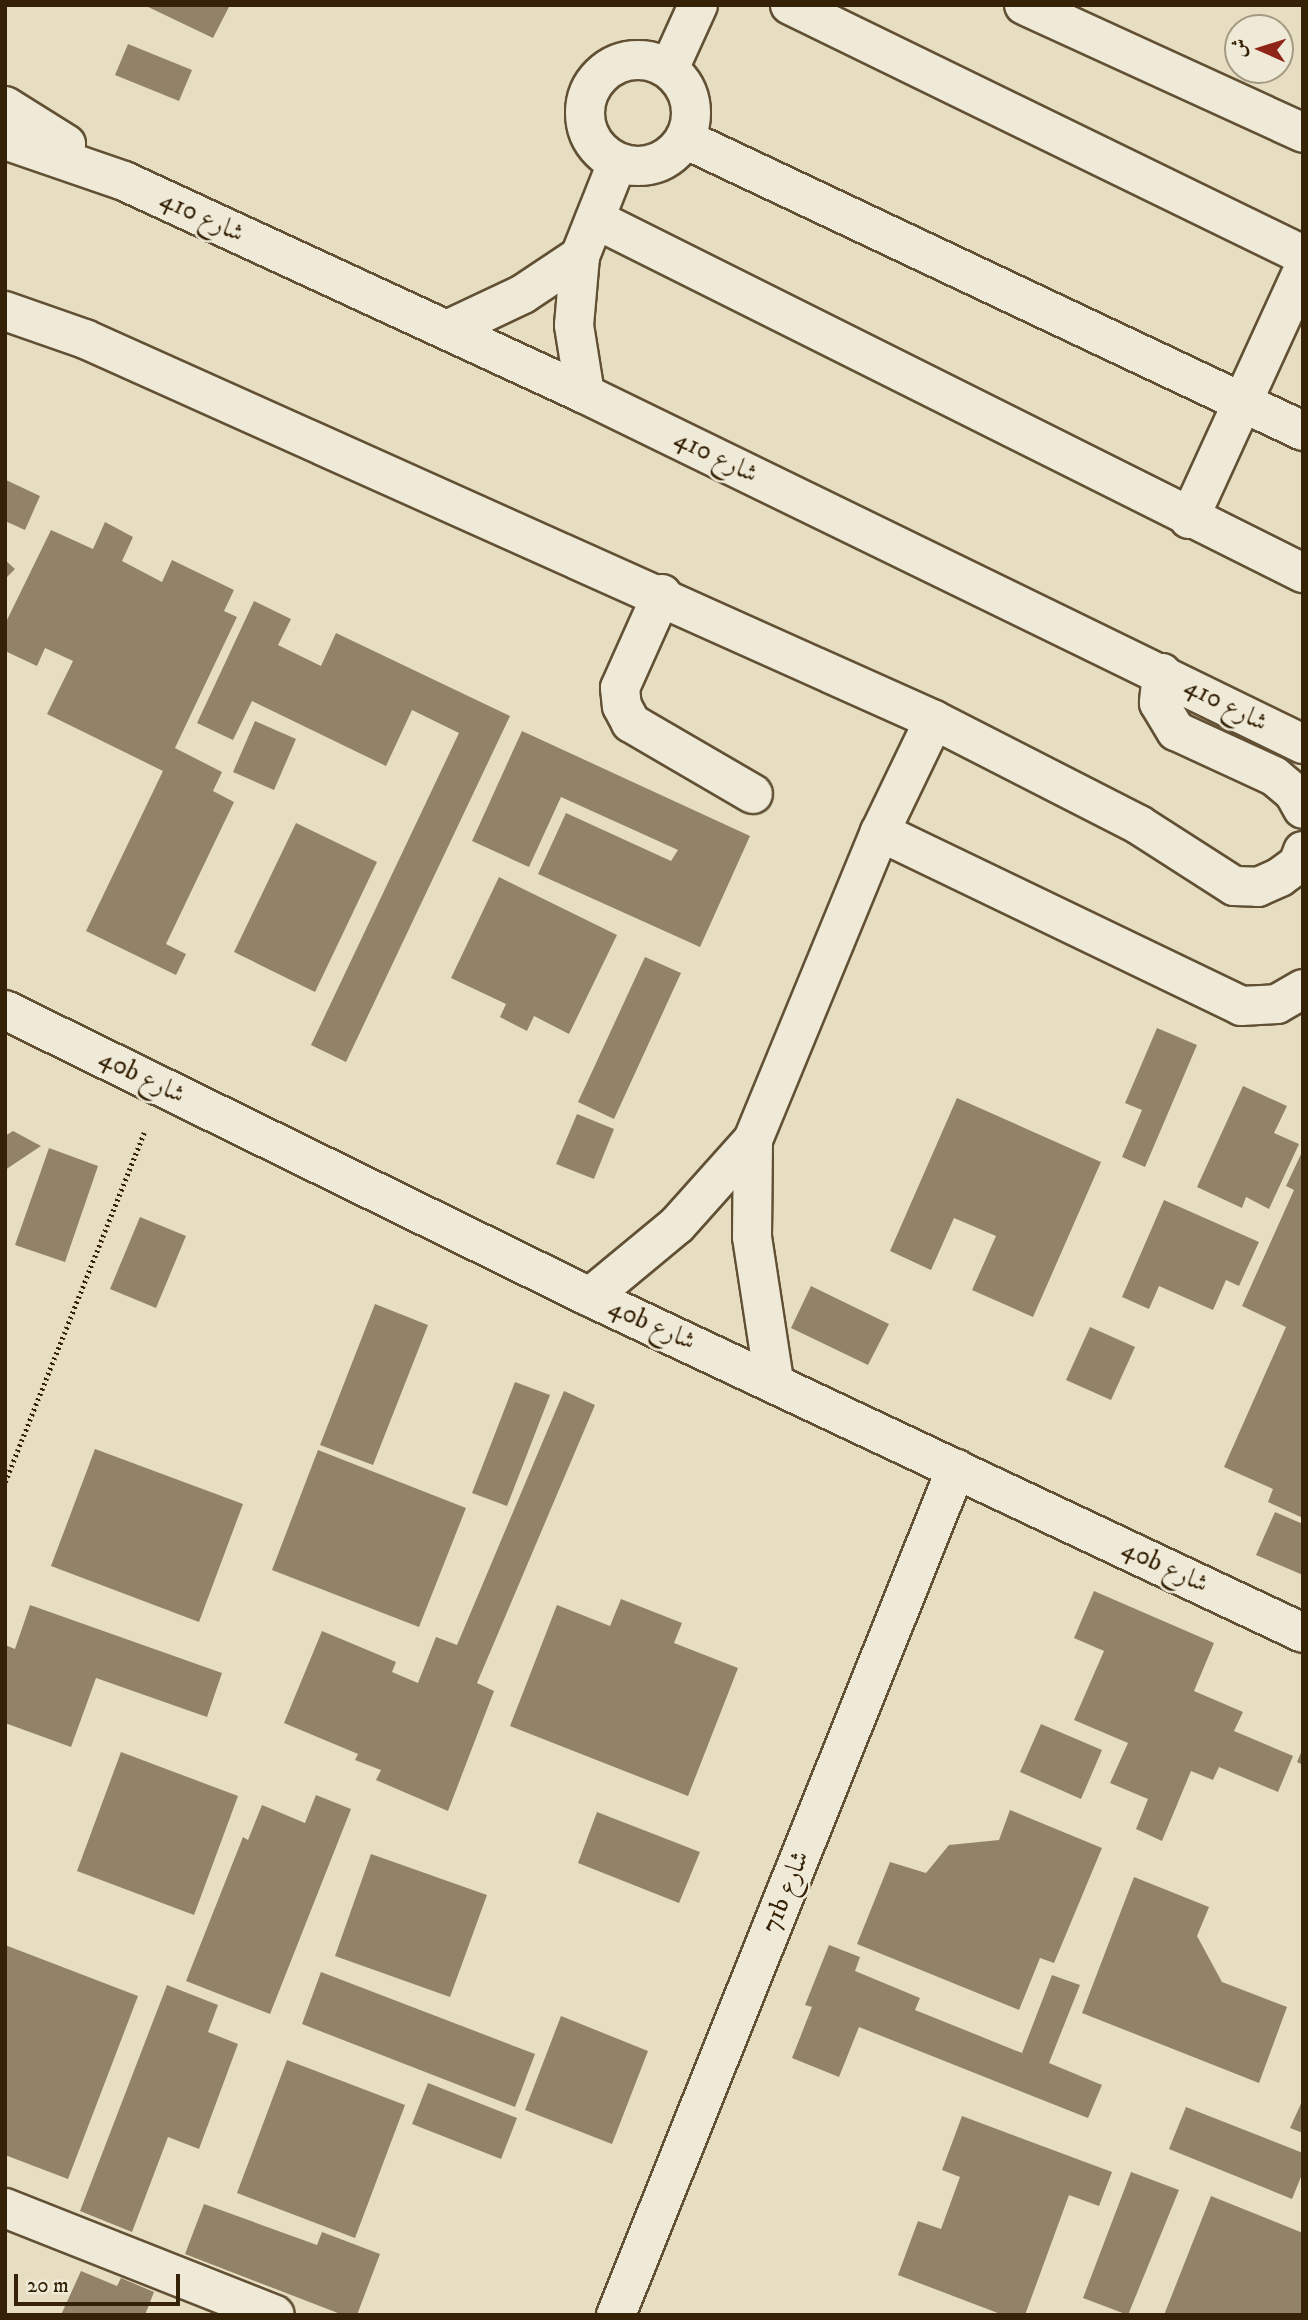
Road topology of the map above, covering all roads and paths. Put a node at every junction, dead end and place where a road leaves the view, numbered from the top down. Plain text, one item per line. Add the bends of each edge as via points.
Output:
1 (698, 5) edge
2 (790, 5) edge
3 (1024, 5) edge
4 (669, 69) junction
5 (5, 106) edge
6 (1303, 133) edge
7 (685, 139) junction
8 (5, 140) edge
9 (617, 163) junction
10 (124, 181) junction
11 (595, 219) junction
12 (1303, 255) edge
13 (580, 256) junction
14 (1303, 270) edge
15 (5, 311) edge
16 (447, 330) junction
17 (585, 394) junction
18 (1244, 403) junction
19 (1303, 431) edge
20 (1189, 519) junction
21 (1303, 573) edge
22 (662, 594) junction
23 (1162, 673) junction
24 (934, 720) junction
25 (1303, 744) edge
26 (753, 794) dead end
27 (1303, 809) edge
28 (880, 832) junction
29 (1303, 851) edge
30 (1303, 989) edge
31 (5, 1010) edge
32 (162, 1087) junction
33 (753, 1140) junction
34 (590, 1297) junction
35 (774, 1380) junction
36 (957, 1469) junction
37 (5, 1482) edge
38 (1303, 1633) edge
39 (5, 2208) edge
40 (275, 2315) edge
41 (616, 2315) edge

1 - 4 street
2 - 12 street
3 - 6 street
4 - 7 street via 683,83 691,101 692,121
4 - 9 street via 651,60 631,60 596,79 584,116 589,136
5 - 10 street, شارع 410
7 - 9 street via 673,155 656,164 636,167
7 - 18 street
8 - 10 street, شارع 410
9 - 11 street
10 - 16 street, شارع 410
11 - 13 street
11 - 20 street
13 - 16 street via 523,294
13 - 17 street via 574,325
14 - 18 street
15 - 22 street via 85,339
16 - 17 street, شارع 410
17 - 23 street, شارع 410
18 - 19 street
18 - 20 street
20 - 21 street
22 - 24 street
22 - 26 street via 620,688 622,706 631,723
23 - 25 street, شارع 410
23 - 27 street via 1159,703 1176,731 1274,776 1294,793
24 - 28 street
24 - 29 street via 1139,825 1234,886 1258,887 1280,877 1298,864
28 - 30 street via 1241,1006 1278,1004
28 - 33 street
31 - 32 street, 40b شارع
32 - 34 street, 40b شارع
32 - 37 path
33 - 34 street via 677,1225
33 - 35 street via 752,1237
34 - 35 street, 40b شارع
35 - 36 street, 40b شارع
36 - 38 street, 40b شارع
36 - 41 street, 71b شارع
39 - 40 street

